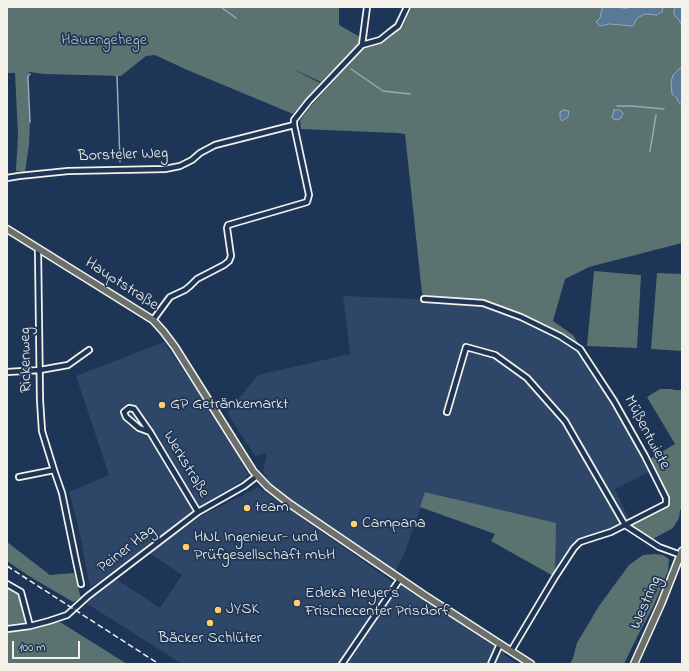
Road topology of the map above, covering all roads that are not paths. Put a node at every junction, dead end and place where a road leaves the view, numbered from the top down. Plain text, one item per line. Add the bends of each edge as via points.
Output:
1 (367, 7) edge
2 (407, 7) edge
3 (362, 45) junction
4 (294, 124) junction
5 (7, 178) edge
6 (7, 229) edge
7 (38, 248) junction
8 (424, 299) dead end
9 (153, 320) junction
10 (89, 350) dead end
11 (40, 370) junction
12 (7, 372) edge
13 (447, 412) dead end
14 (150, 432) junction
15 (54, 470) junction
16 (257, 476) junction
17 (19, 477) dead end
18 (198, 512) junction
19 (625, 525) junction
20 (681, 553) edge
21 (400, 579) junction
22 (7, 584) edge
23 (82, 584) dead end
24 (30, 626) junction
25 (7, 629) edge
26 (500, 644) junction
27 (511, 651) junction
28 (640, 653) junction
29 (342, 664) edge
30 (491, 664) edge
31 (531, 664) edge
32 (629, 664) edge
33 (634, 664) edge

1 - 3 street
2 - 3 street via 398,26 380,40
3 - 4 street via 309,101 294,120
4 - 5 street, Borsteler Weg via 215,145 180,166 165,169 68,170
4 - 9 street via 309,195 307,202 228,225 231,256 229,261 170,297
6 - 7 main road, Hauptstraße
7 - 9 main road, Hauptstraße
7 - 11 street, Rickenweg
8 - 19 street, Müßentwiete via 482,303 553,332 580,349 614,401 666,498 666,504
9 - 16 main road, Hauptstraße via 175,347
10 - 11 street via 68,365
11 - 12 street
11 - 15 street, Rickenweg via 42,431
13 - 19 street via 466,346 494,355 527,378 564,421
14 - 14 street, Werkstraße via 134,409 129,408 124,412 139,428
14 - 18 street, Werkstraße
15 - 17 street
15 - 23 street, Rickenweg via 62,492
16 - 18 street, Peiner Hag via 248,484
16 - 21 main road, Hauptstraße via 290,504
18 - 24 street, Peiner Hag via 67,615
19 - 20 street via 659,547
19 - 27 street, Müßentwiete via 584,540 574,548
20 - 28 main road, Westring
21 - 26 main road, Hauptstraße
21 - 29 street
22 - 24 street via 20,592
24 - 25 street, Peiner Hag
26 - 27 main road, Hauptstraße
26 - 30 street
27 - 31 main road, Hauptstraße
28 - 32 main road
28 - 33 main road, Westring

